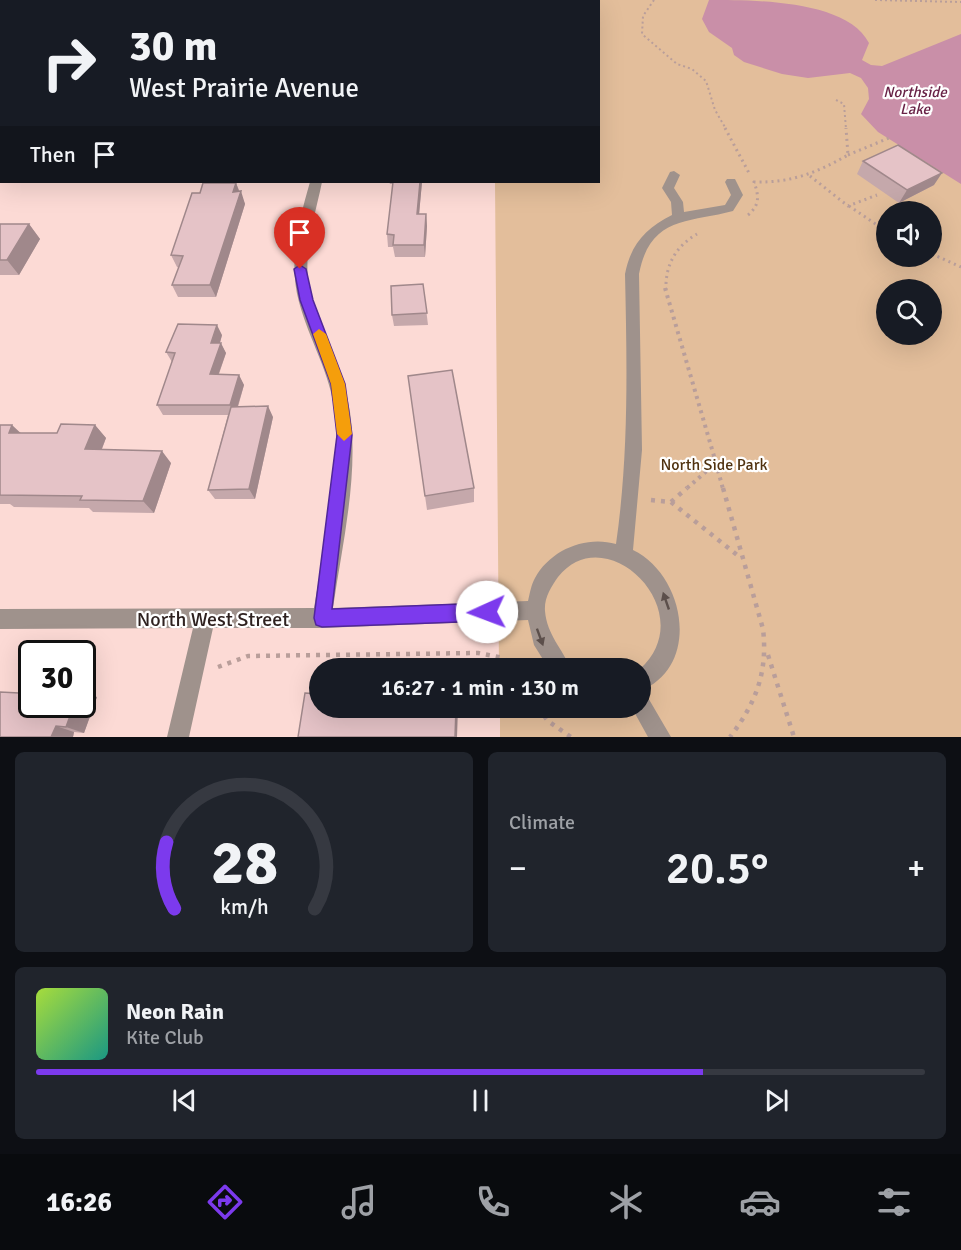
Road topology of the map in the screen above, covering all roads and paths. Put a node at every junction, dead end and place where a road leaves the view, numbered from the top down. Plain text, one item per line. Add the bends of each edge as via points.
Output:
1 (654, 0) edge
2 (875, 0) edge
3 (961, 2) edge
4 (836, 100) dead end
5 (889, 138) dead end
6 (848, 155) junction
7 (674, 175) dead end
8 (810, 176) junction
9 (731, 182) dead end
10 (316, 183) edge
11 (754, 183) junction
12 (877, 195) dead end
13 (848, 206) junction
14 (678, 217) junction
15 (741, 219) dead end
16 (876, 224) edge
17 (708, 229) dead end
18 (942, 258) edge
19 (961, 267) edge
20 (716, 463) junction
21 (651, 500) dead end
22 (671, 502) junction
23 (623, 556) junction
24 (742, 558) junction
25 (534, 610) junction
26 (322, 618) junction
27 (0, 619) edge
28 (205, 620) junction
29 (767, 653) junction
30 (504, 658) edge
31 (551, 658) edge
32 (212, 669) dead end
33 (651, 675) edge
34 (546, 718) edge
35 (649, 718) edge
36 (178, 737) edge
37 (571, 737) edge
38 (660, 737) edge
39 (730, 737) edge
40 (794, 737) edge

1 - 11 path via 643,15 639,27 642,34 677,64 692,69 706,81 724,129
2 - 3 path
4 - 6 path via 844,104
5 - 6 path
6 - 8 path
7 - 14 street via 668,188 677,202
8 - 11 path
8 - 13 path
9 - 14 street via 737,195 729,208
10 - 26 street via 300,269 305,296 338,384 344,435
11 - 15 path via 759,197 755,209
12 - 13 path
13 - 16 path
14 - 23 street via 641,242 632,274 636,447
17 - 20 path via 688,238 675,250 666,270 665,288
18 - 19 path
20 - 22 path
20 - 24 path
21 - 22 path
22 - 24 path
23 - 25 street via 608,550 586,550 567,556 550,570 539,588
33 -> 23 street via 664,658 671,636 671,614 663,591 648,572
24 - 29 path
25 - 26 street, North West Street
25 -> 31 street via 537,633
26 - 28 street, North West Street
27 - 28 street, North West Street
28 - 36 street
29 - 39 path via 761,687 748,716
29 - 40 path
30 - 32 path via 478,653 248,656
34 - 37 path
35 - 38 street

